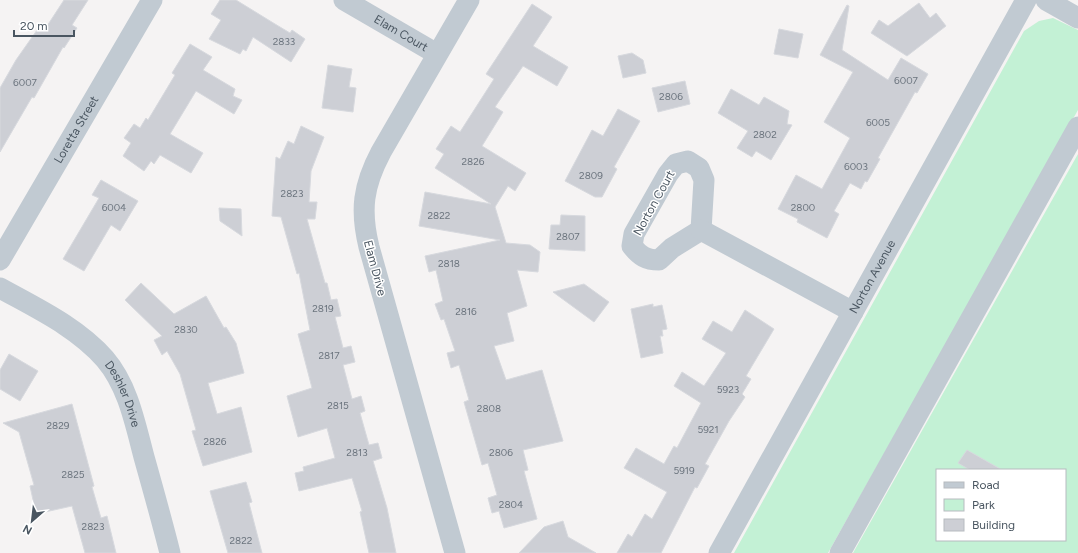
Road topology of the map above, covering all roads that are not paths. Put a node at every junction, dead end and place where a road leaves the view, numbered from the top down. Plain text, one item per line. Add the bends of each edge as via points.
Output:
1 (152, 0) edge
2 (344, 0) edge
3 (469, 0) edge
4 (1026, 0) edge
5 (1046, 0) edge
6 (1078, 18) edge
7 (437, 54) junction
8 (1078, 127) edge
9 (701, 230) junction
10 (0, 260) edge
11 (0, 288) edge
12 (853, 312) junction
13 (170, 553) edge
14 (454, 553) edge
15 (719, 553) edge
16 (840, 553) edge

1 - 10 street, Loretta Street
2 - 7 street, Elam Court
3 - 7 street, Elam Drive
4 - 12 street, Norton Avenue
5 - 6 street
7 - 14 street, Elam Drive via 370,173 365,190 364,228
8 - 16 street
9 - 9 street, Norton Court via 704,180 699,168 688,161 676,164 668,174 634,234 632,246 639,255 650,260 659,260 672,248
9 - 12 street
11 - 13 street, Deshler Drive via 77,334 116,373 130,405
12 - 15 street, Norton Avenue

